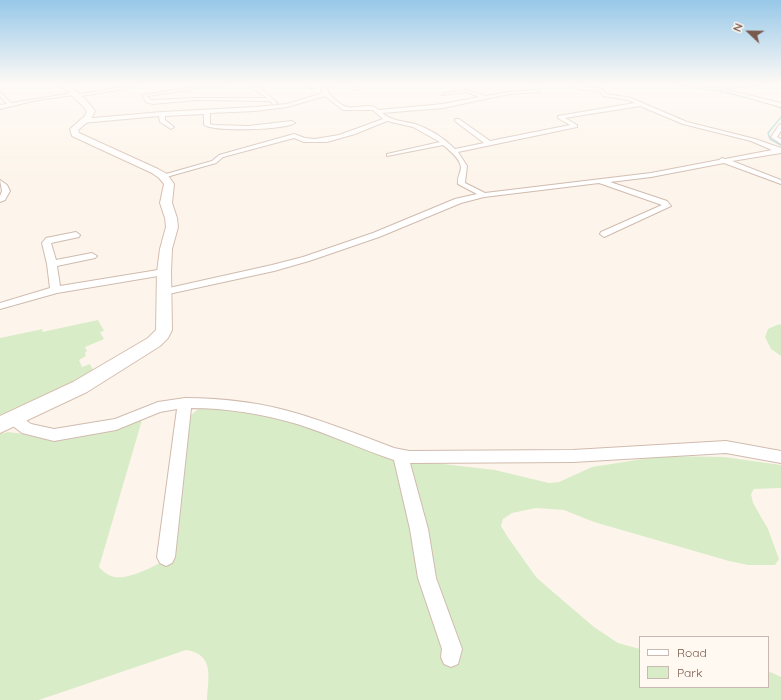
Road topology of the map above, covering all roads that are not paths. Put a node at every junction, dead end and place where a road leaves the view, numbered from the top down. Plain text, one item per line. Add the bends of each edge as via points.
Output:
1 (293, 116) dead end
2 (88, 117) edge
3 (132, 117) edge
4 (162, 117) edge
5 (207, 117) edge
6 (382, 117) edge
7 (562, 117) edge
8 (670, 117) edge
9 (254, 118) dead end
10 (385, 120) junction
11 (457, 120) dead end
12 (82, 121) junction
13 (292, 123) junction
14 (781, 126) edge
15 (171, 127) dead end
16 (251, 127) junction
17 (294, 136) junction
18 (444, 143) junction
19 (490, 144) junction
20 (780, 149) edge
21 (453, 151) junction
22 (389, 155) dead end
23 (722, 160) junction
24 (163, 176) junction
25 (599, 181) junction
26 (0, 182) edge
27 (781, 182) edge
28 (484, 195) junction
29 (0, 200) edge
30 (604, 234) dead end
31 (76, 235) dead end
32 (92, 256) dead end
33 (52, 264) junction
34 (164, 272) junction
35 (55, 290) junction
36 (164, 292) junction
37 (0, 306) edge
38 (185, 403) junction
39 (14, 419) junction
40 (0, 425) edge
41 (400, 455) junction
42 (781, 456) edge
43 (166, 556) dead end
44 (451, 657) dead end

1 - 13 street
2 - 12 street
3 - 12 street
4 - 15 street via 162,121
5 - 16 street via 209,126
6 - 10 street
7 - 19 street via 560,117 575,126
8 - 20 street
9 - 16 street
10 - 17 street via 331,138 312,140
10 - 18 street via 416,126
11 - 19 street
12 - 24 street via 74,129 75,134
13 - 16 street
13 - 17 street
14 - 20 street via 774,137
17 - 24 street via 221,156 214,162
18 - 21 street
18 - 22 street
19 - 21 street
20 - 23 street
21 - 28 street via 463,163 461,181
23 - 25 street via 651,175
23 - 27 street
24 - 34 street via 169,184 166,203 172,226
25 - 28 street
25 - 30 street via 667,205
26 - 29 street via 7,191
28 - 36 street via 458,201 376,235 306,259
31 - 33 street via 47,241
32 - 33 street
33 - 35 street
34 - 35 street
34 - 36 street
35 - 37 street
36 - 39 street via 164,330 154,342 80,387
38 - 39 street via 158,407 116,424 54,434 27,429
38 - 41 street via 206,403 258,410 298,419
38 - 43 street
39 - 40 street
41 - 42 street via 573,456 726,447
41 - 44 street via 419,529 427,578 452,649

